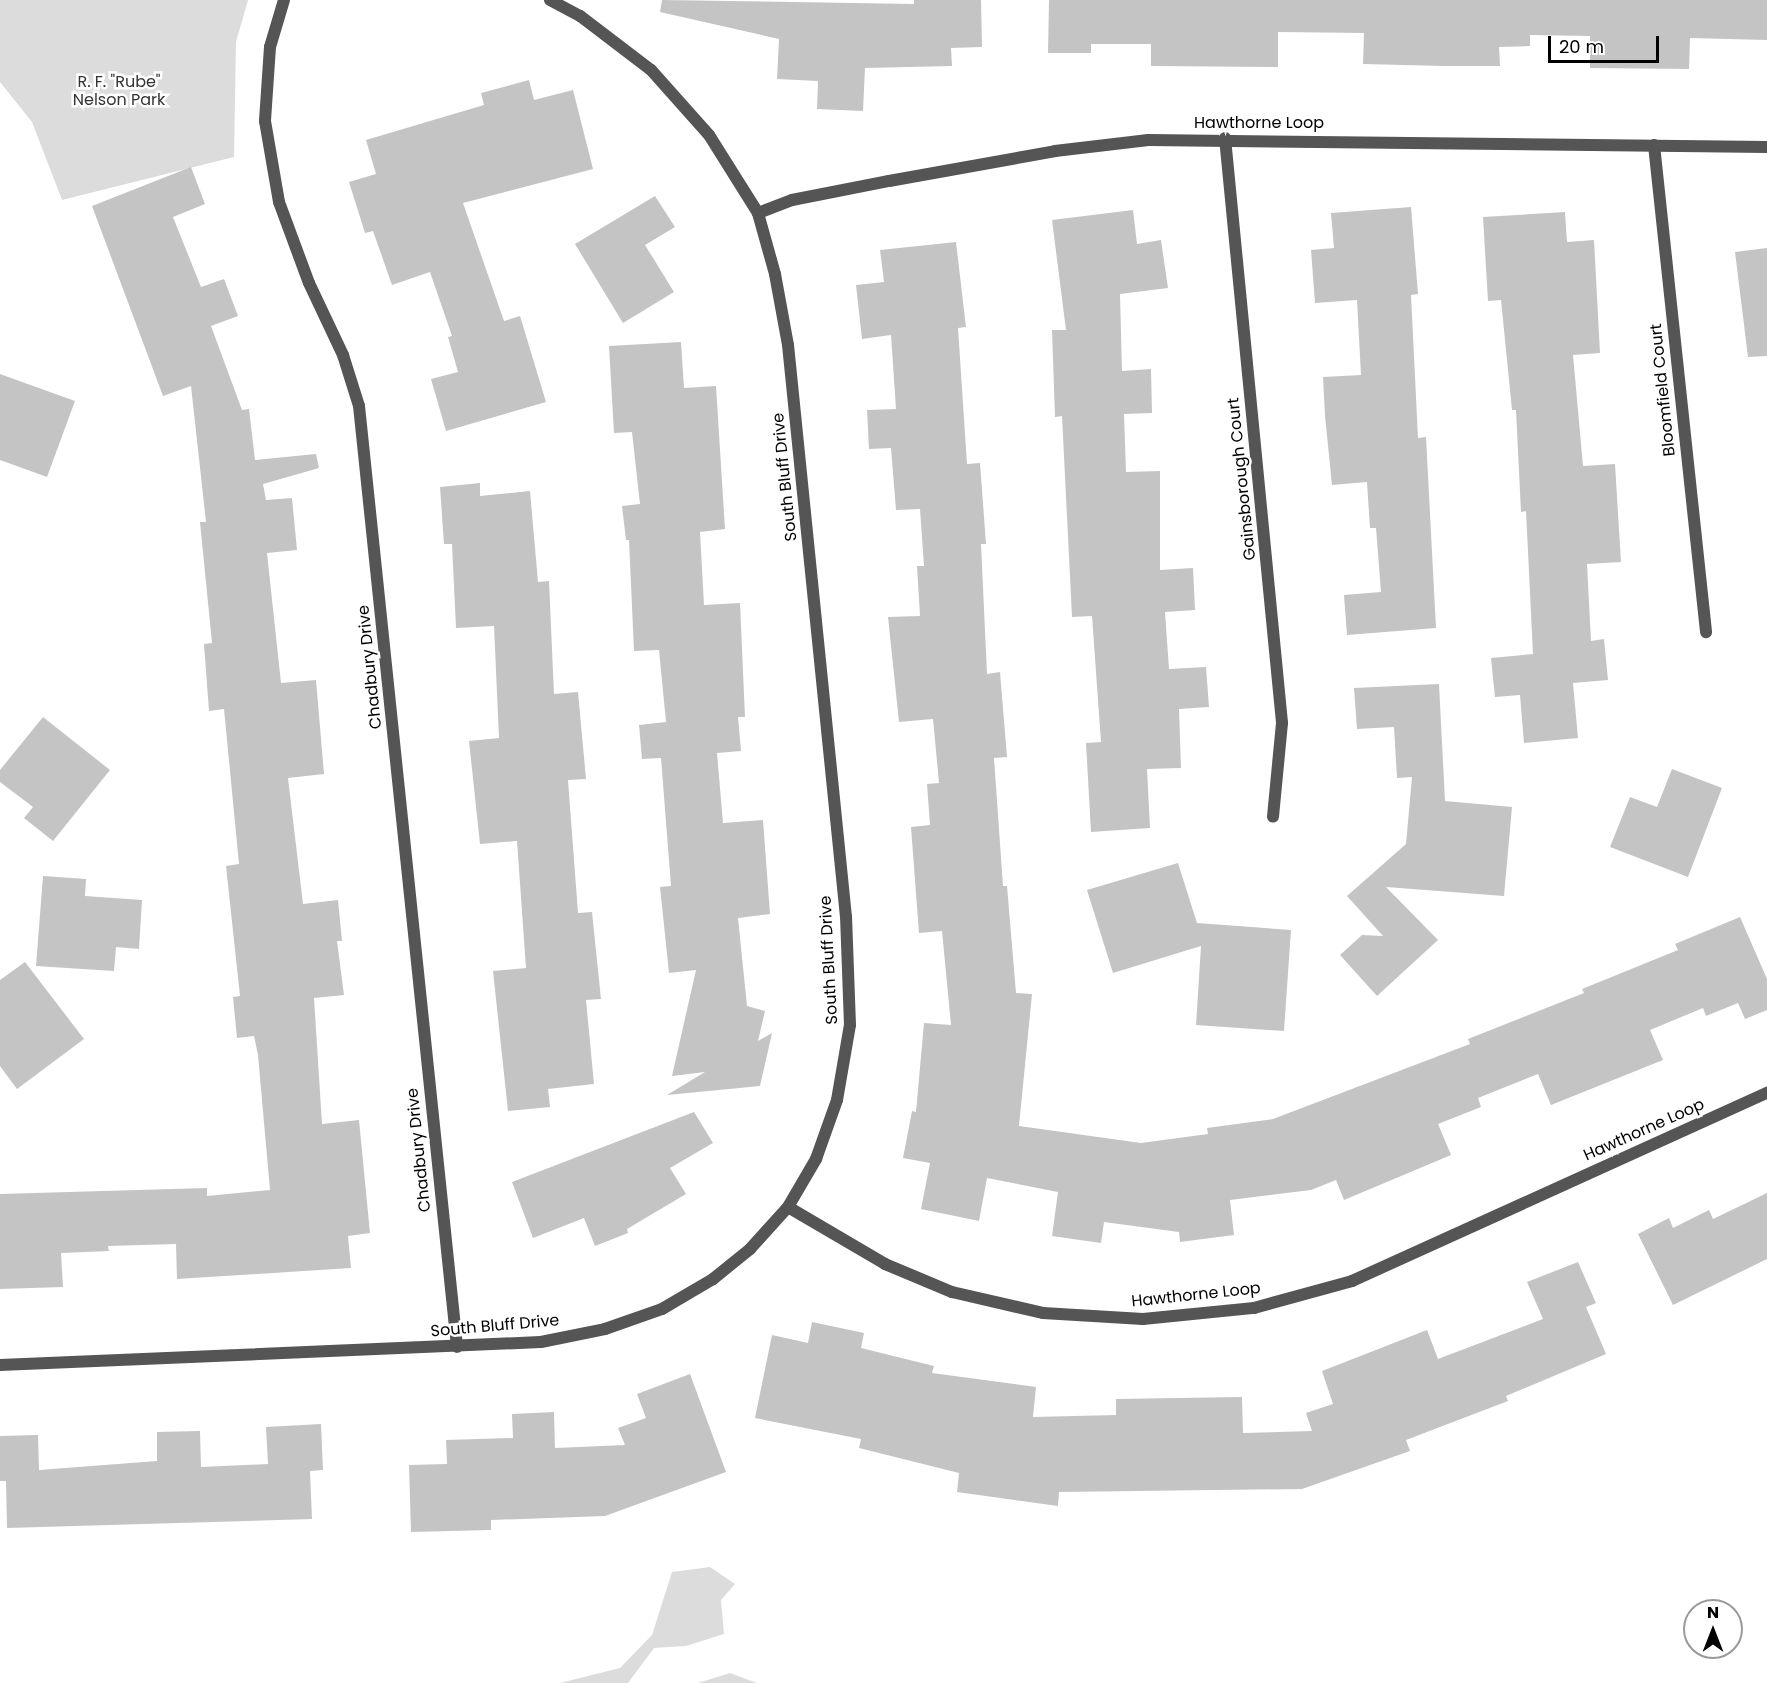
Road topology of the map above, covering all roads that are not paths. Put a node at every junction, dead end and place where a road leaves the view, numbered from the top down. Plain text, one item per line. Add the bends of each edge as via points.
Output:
1 (284, 0) edge
2 (550, 0) edge
3 (1225, 138) junction
4 (1654, 145) junction
5 (1767, 147) edge
6 (758, 213) junction
7 (1706, 632) dead end
8 (1273, 817) dead end
9 (1767, 1093) edge
10 (788, 1207) junction
11 (458, 1347) junction
12 (0, 1365) edge

1 - 11 street, Chadbury Drive via 270,47 265,121 279,202 309,283 343,355 359,406
2 - 6 street, South Bluff Drive via 580,16 651,70 709,135
3 - 4 street, Hawthorne Loop
3 - 6 street, Hawthorne Loop via 1148,140 1055,151 792,200
3 - 8 street, Gainsborough Court via 1282,723
4 - 5 street, Hawthorne Loop
4 - 7 street, Bloomfield Court
6 - 10 street, South Bluff Drive via 776,274 788,345 846,917 850,1015 837,1100 816,1158
9 - 10 street, Hawthorne Loop via 1352,1281 1254,1308 1143,1319 1043,1313 952,1292 885,1264
10 - 11 street, South Bluff Drive via 750,1249 662,1309 605,1329 541,1342
11 - 12 street, South Bluff Drive

